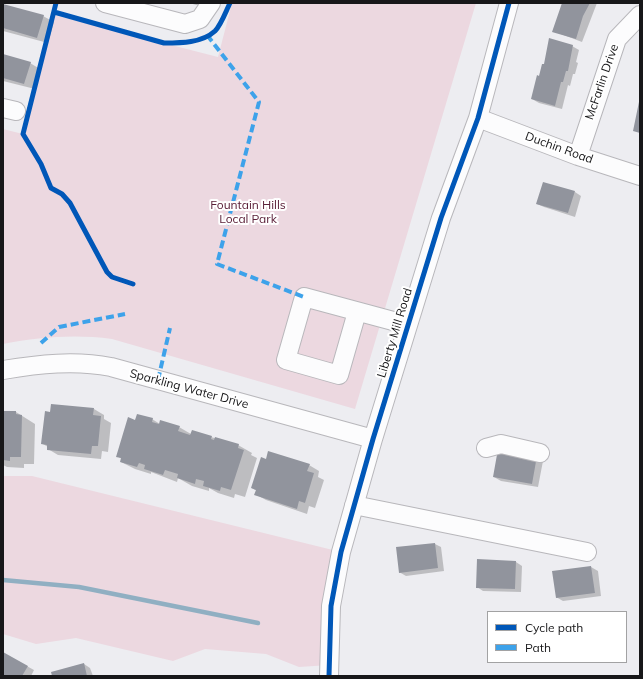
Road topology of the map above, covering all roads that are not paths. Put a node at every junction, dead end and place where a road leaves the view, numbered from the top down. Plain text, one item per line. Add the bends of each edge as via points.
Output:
1 (105, 3) edge
2 (211, 3) edge
3 (509, 3) edge
4 (640, 15) edge
5 (478, 118) junction
6 (578, 156) junction
7 (640, 176) edge
8 (357, 312) junction
9 (408, 325) junction
10 (3, 370) edge
11 (373, 438) junction
12 (486, 448) dead end
13 (540, 453) dead end
14 (354, 505) junction
15 (588, 552) dead end
16 (329, 676) edge

1 - 2 street via 186,24 200,19
3 - 5 street, Liberty Mill Road
4 - 6 street, McFarlin Drive via 617,39
5 - 6 street, Duchin Road
5 - 9 street, Liberty Mill Road via 441,218
6 - 7 street, Duchin Road
8 - 8 street via 304,297 286,360 339,375
8 - 9 street
9 - 11 street, Liberty Mill Road
10 - 11 street, Sparkling Water Drive via 43,364 88,363
11 - 14 street, Liberty Mill Road
12 - 13 street via 501,444
14 - 15 street
14 - 16 street, Liberty Mill Road via 341,552 332,606

